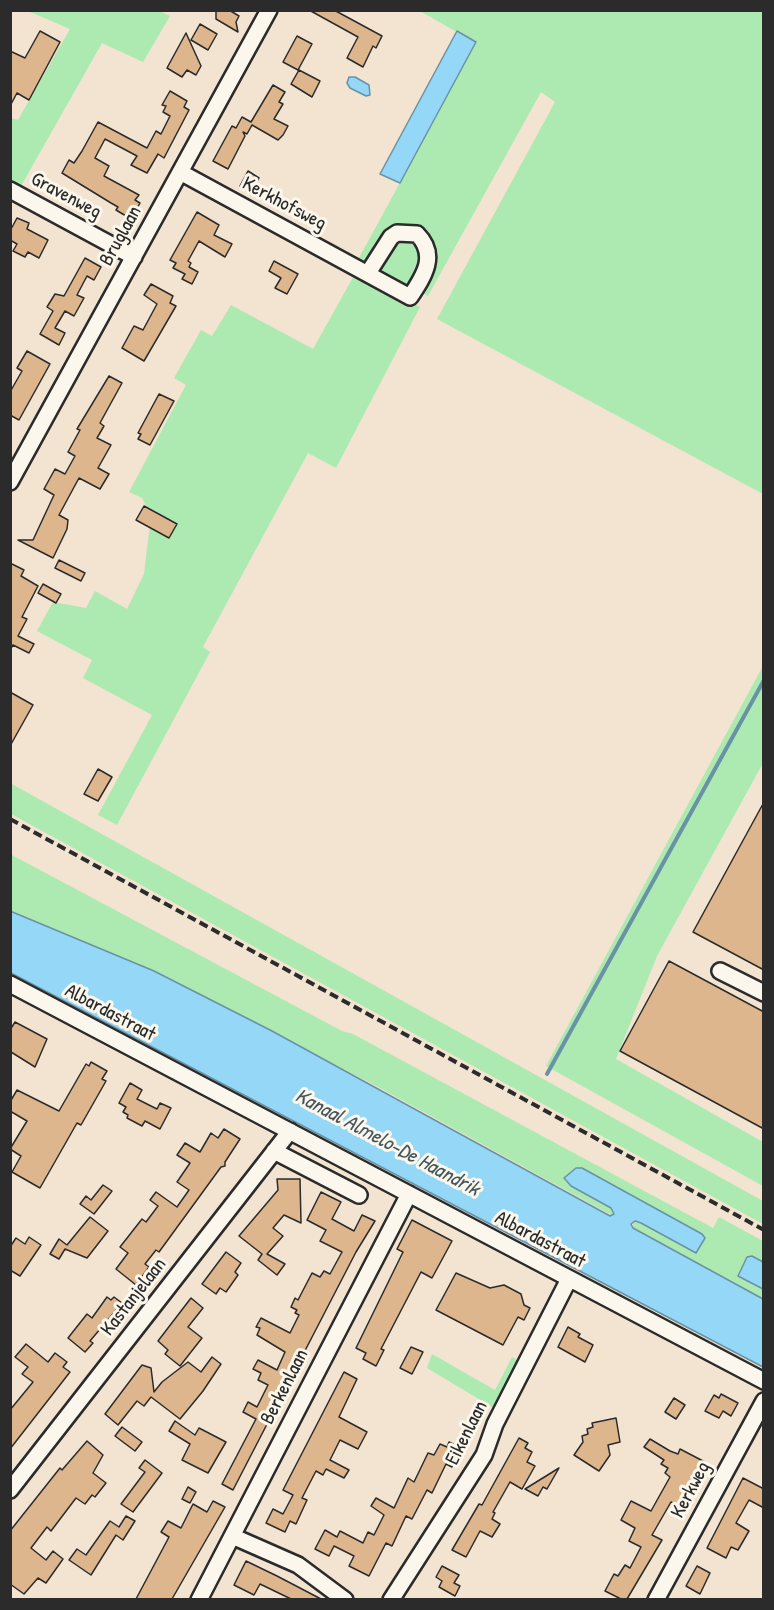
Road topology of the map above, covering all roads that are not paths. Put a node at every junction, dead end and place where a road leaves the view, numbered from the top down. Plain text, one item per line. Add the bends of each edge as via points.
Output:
1 (269, 10) edge
2 (180, 172) junction
3 (10, 189) edge
4 (134, 257) junction
5 (368, 273) junction
6 (10, 482) edge
7 (720, 971) dead end
8 (10, 984) edge
9 (764, 993) edge
10 (290, 1131) junction
11 (274, 1151) junction
12 (409, 1194) junction
13 (359, 1195) dead end
14 (568, 1279) junction
15 (764, 1381) edge
16 (764, 1401) edge
17 (10, 1490) edge
18 (232, 1536) junction
19 (199, 1599) edge
20 (345, 1599) edge
21 (391, 1599) edge
22 (656, 1599) edge

1 - 2 street, Bruglaan
2 - 4 street, Bruglaan
2 - 5 street, Kerkhofsweg
3 - 4 street, Gravenweg
4 - 6 street, Bruglaan
5 - 5 street, Kerkhofsweg via 410,297 427,267 429,253 417,234 397,233
7 - 9 street
8 - 10 street, Albardastraat
10 - 11 street, Kastanjelaan
10 - 12 street, Albardastraat
11 - 13 street
11 - 17 street, Kastanjelaan
12 - 14 street, Albardastraat
12 - 18 street, Berkenlaan
14 - 15 street, Albardastraat
14 - 21 street, Eikenlaan via 495,1424 484,1455
16 - 22 street, Kerkweg
18 - 19 street, Berkenlaan
18 - 20 street via 298,1565

